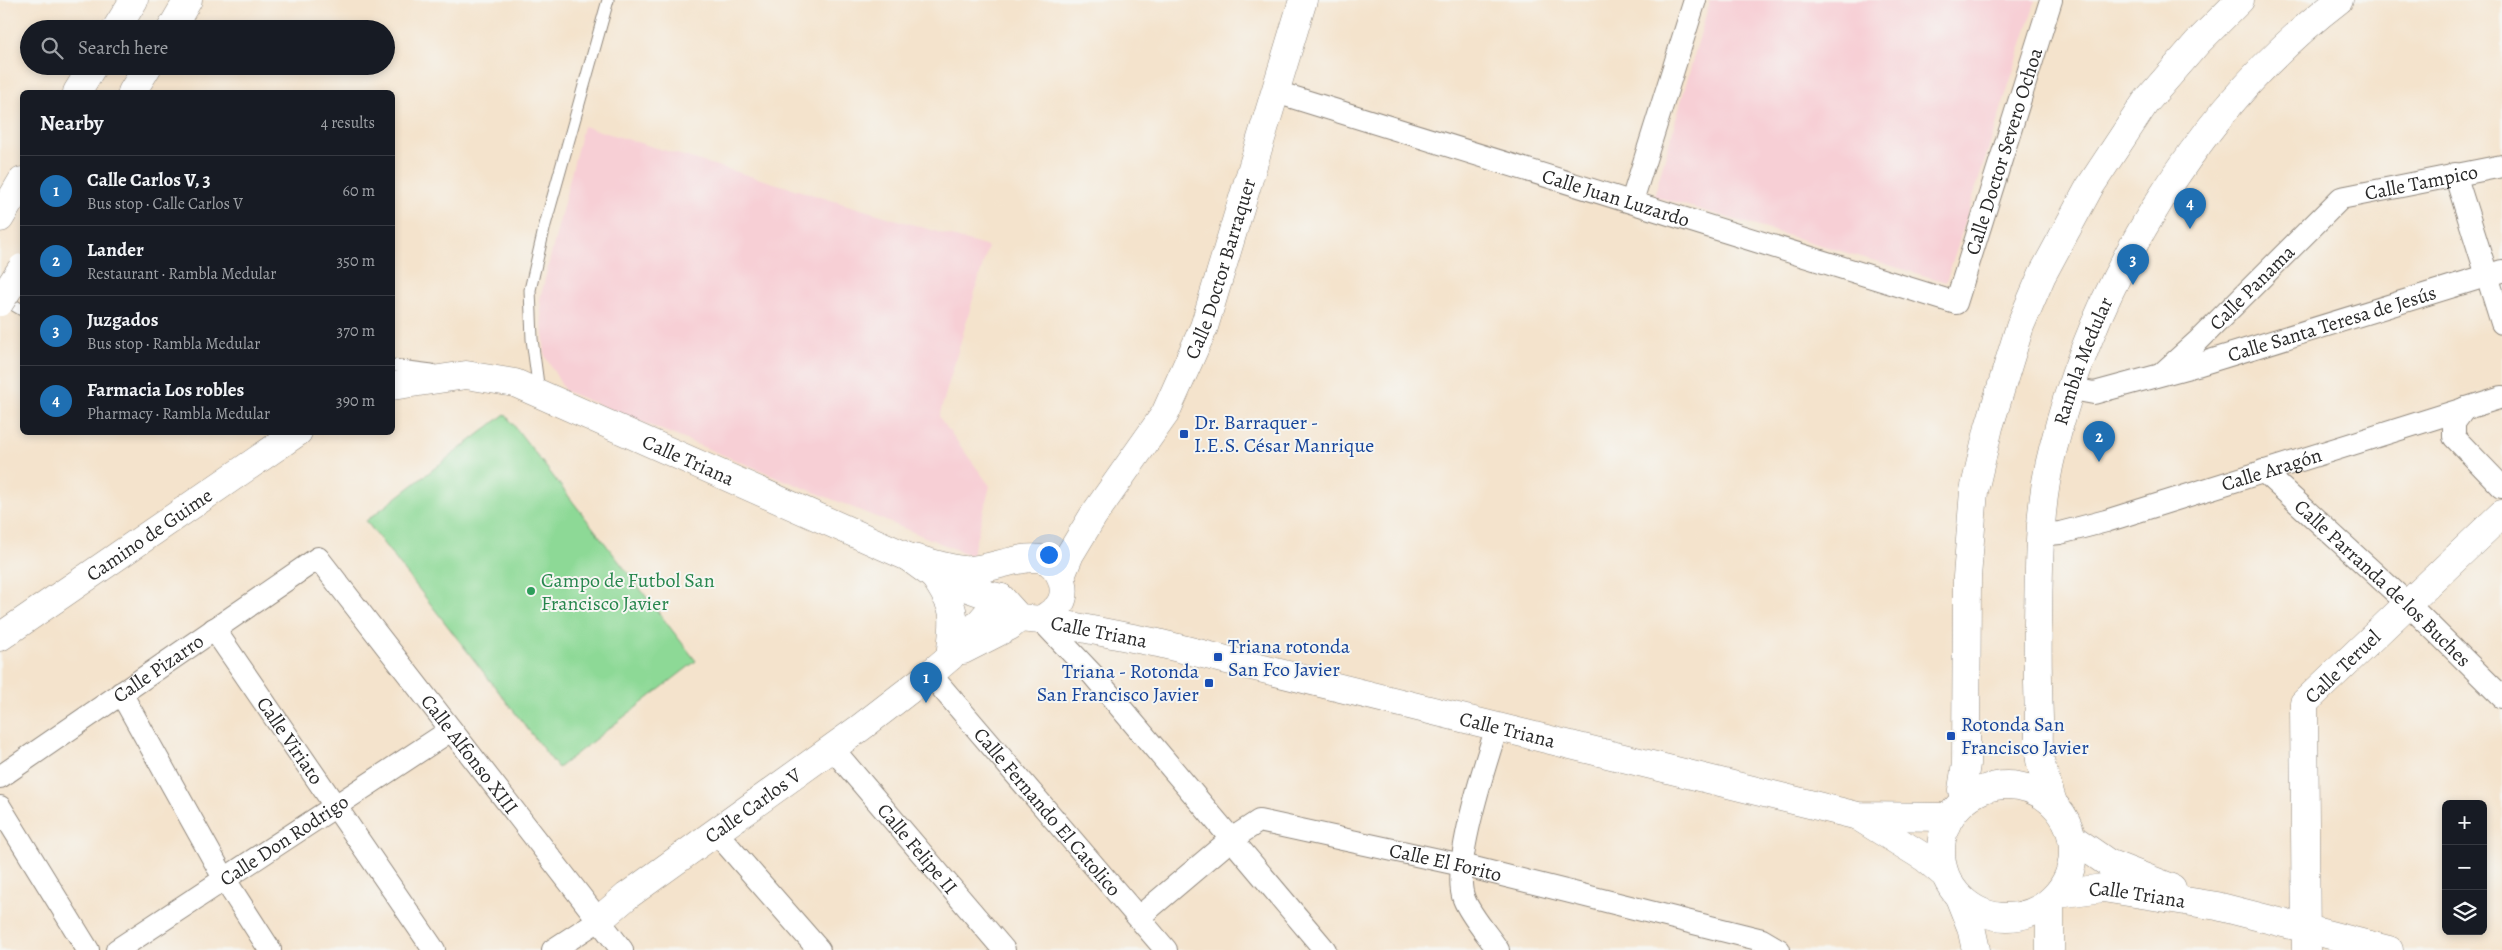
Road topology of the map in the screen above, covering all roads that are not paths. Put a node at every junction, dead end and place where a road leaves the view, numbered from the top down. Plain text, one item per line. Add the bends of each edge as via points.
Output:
1 (134, 0) edge
2 (608, 0) edge
3 (1303, 0) edge
4 (1695, 0) edge
5 (2051, 0) edge
6 (2222, 0) edge
7 (2232, 0) edge
8 (2240, 0) edge
9 (2339, 0) edge
10 (122, 20) edge
11 (87, 75) edge
12 (142, 75) edge
13 (78, 90) edge
14 (133, 90) edge
15 (1276, 92) junction
16 (2502, 166) edge
17 (2455, 174) junction
18 (20, 184) edge
19 (2341, 198) joint
20 (1632, 201) junction
21 (0, 218) edge
22 (20, 271) edge
23 (2495, 274) edge
24 (0, 297) edge
25 (0, 302) edge
26 (1956, 303) joint
27 (20, 309) edge
28 (2502, 323) edge
29 (395, 365) edge
30 (2162, 374) junction
31 (466, 375) junction
32 (395, 386) edge
33 (2072, 386) junction
34 (539, 394) junction
35 (2502, 397) edge
36 (2465, 408) junction
37 (294, 435) edge
38 (2263, 471) junction
39 (2502, 487) edge
40 (2502, 514) edge
41 (1093, 516) junction
42 (2040, 535) junction
43 (908, 556) junction
44 (318, 558) joint
45 (1022, 560) junction
46 (934, 576) junction
47 (1063, 582) junction
48 (1001, 598) junction
49 (2408, 604) junction
50 (1030, 619) junction
51 (214, 630) junction
52 (0, 637) edge
53 (1158, 643) junction
54 (940, 665) junction
55 (121, 693) junction
56 (2502, 697) edge
57 (1498, 727) junction
58 (451, 730) junction
59 (832, 748) junction
60 (0, 777) edge
61 (2054, 803) junction
62 (0, 807) edge
63 (334, 807) junction
64 (1957, 808) junction
65 (1858, 816) junction
66 (714, 831) junction
67 (2072, 838) junction
68 (1230, 840) junction
69 (1462, 865) junction
70 (1944, 874) junction
71 (224, 880) junction
72 (1959, 897) junction
73 (2054, 898) junction
74 (2217, 906) junction
75 (1139, 917) junction
76 (599, 920) junction
77 (2305, 940) edge
78 (88, 950) edge
79 (117, 950) edge
80 (270, 950) edge
81 (434, 950) edge
82 (553, 950) edge
83 (622, 950) edge
84 (819, 950) edge
85 (1004, 950) edge
86 (1166, 950) edge
87 (1325, 950) edge
88 (1498, 950) edge
89 (1779, 950) edge
90 (1976, 950) edge
91 (2050, 950) edge
92 (2389, 950) edge

1 - 10 main road
2 - 34 lane via 530,290
3 - 15 main road, Calle Doctor Barraquer
4 - 20 street
5 - 26 street, Calle Doctor Severo Ochoa
6 - 7 street
8 - 64 main road via 2145,103 2090,188 2042,275 2020,326 1989,427 1974,491 1967,577 1966,764
9 - 33 main road, Rambla Medular via 2282,49 2244,88 2177,176 2115,280 2083,351
11 - 13 main road
12 - 14 main road
15 - 20 street, Calle Juan Luzardo
15 - 41 main road, Calle Doctor Barraquer via 1204,327 1165,414
16 - 17 street, Calle Tampico
17 - 19 street, Calle Tampico
17 - 23 street
18 - 21 main road
19 - 30 street, Calle Panama
20 - 26 street, Calle Juan Luzardo
22 - 25 main road, bridge
23 - 28 street
23 - 30 street, Calle Santa Teresa de Jesús
24 - 27 lane
29 - 31 lane
30 - 33 street, Calle Santa Teresa de Jesús via 2094,393
31 - 32 main road
31 - 34 main road, Calle Triana via 515,383
33 - 42 main road, Rambla Medular via 2052,451
34 - 43 main road, Calle Triana
35 - 36 street, Calle Aragón
36 - 38 street, Calle Aragón
36 - 39 street via 2454,423 2454,437
37 - 52 main road, Camino de Guime
38 - 42 street, Calle Aragón via 2106,521
38 - 49 street, Calle Parranda de los Buches
40 - 49 main road, Calle Teruel
41 - 45 main road, Calle Doctor Barraquer via 1054,552
41 - 47 main road, Calle Doctor Barraquer via 1070,554
42 - 61 main road, Rambla Medular via 2037,650 2040,759
43 - 45 main road, Calle Doctor Barraquer via 965,571
43 - 46 main road
44 - 51 street, Calle Pizarro
44 - 58 street, Calle Alfonso XIII
45 - 47 main road via 1048,562
45 - 48 main road via 1002,578
46 - 48 main road
46 - 54 main road via 951,601 954,616
47 - 50 main road via 1058,608
47 - 53 main road, Calle Triana via 1091,617
48 - 50 main road
48 - 54 main road, Calle Carlos V
49 - 56 street, Calle Parranda de los Buches
49 - 77 main road, Calle Teruel via 2304,703
50 - 53 main road, Calle Triana
50 - 54 main road, Calle Carlos V via 1010,626
50 - 68 street via 1093,675
51 - 55 street, Calle Pizarro
51 - 63 street, Calle Viriato
53 - 57 main road, Calle Triana
54 - 59 main road, Calle Carlos V
54 - 75 street, Calle Fernando El Catolico
55 - 60 street, Calle Pizarro
55 - 71 street
57 - 65 main road, Calle Triana
57 - 69 street via 1480,781
58 - 63 street, Calle Don Rodrigo
58 - 76 street, Calle Alfonso XIII
59 - 66 main road, Calle Carlos V
59 - 85 street, Calle Felipe II
61 - 64 main road via 2033,790 2010,784 1986,787
61 - 67 main road via 2066,819
62 - 78 street
63 - 71 street, Calle Don Rodrigo
63 - 81 street, Calle Viriato
64 - 65 main road, Calle Triana
64 - 70 main road via 1943,832 1940,848
65 - 70 main road, Calle Triana via 1925,858
66 - 76 main road, Calle Carlos V
66 - 84 street
67 - 73 main road via 2073,858 2068,877
67 - 74 main road, Calle Triana via 2108,863
68 - 69 street, Calle El Forito via 1259,821
68 - 75 street, Calle El Forito
68 - 87 street
69 - 88 street via 1463,898
69 - 89 street, Calle El Forito via 1762,940
70 - 72 main road
71 - 79 street, Calle Don Rodrigo
71 - 80 street
72 - 73 main road via 1973,908 1992,915 2012,917 2032,913
72 - 90 main road via 1972,927
73 - 74 main road, Calle Triana via 2103,888
73 - 91 main road
74 - 77 main road, Calle Triana
75 - 86 street, Calle Fernando El Catolico
76 - 82 street, Calle Carlos V
76 - 83 street, Calle Alfonso XIII
77 - 92 main road, Calle Triana

